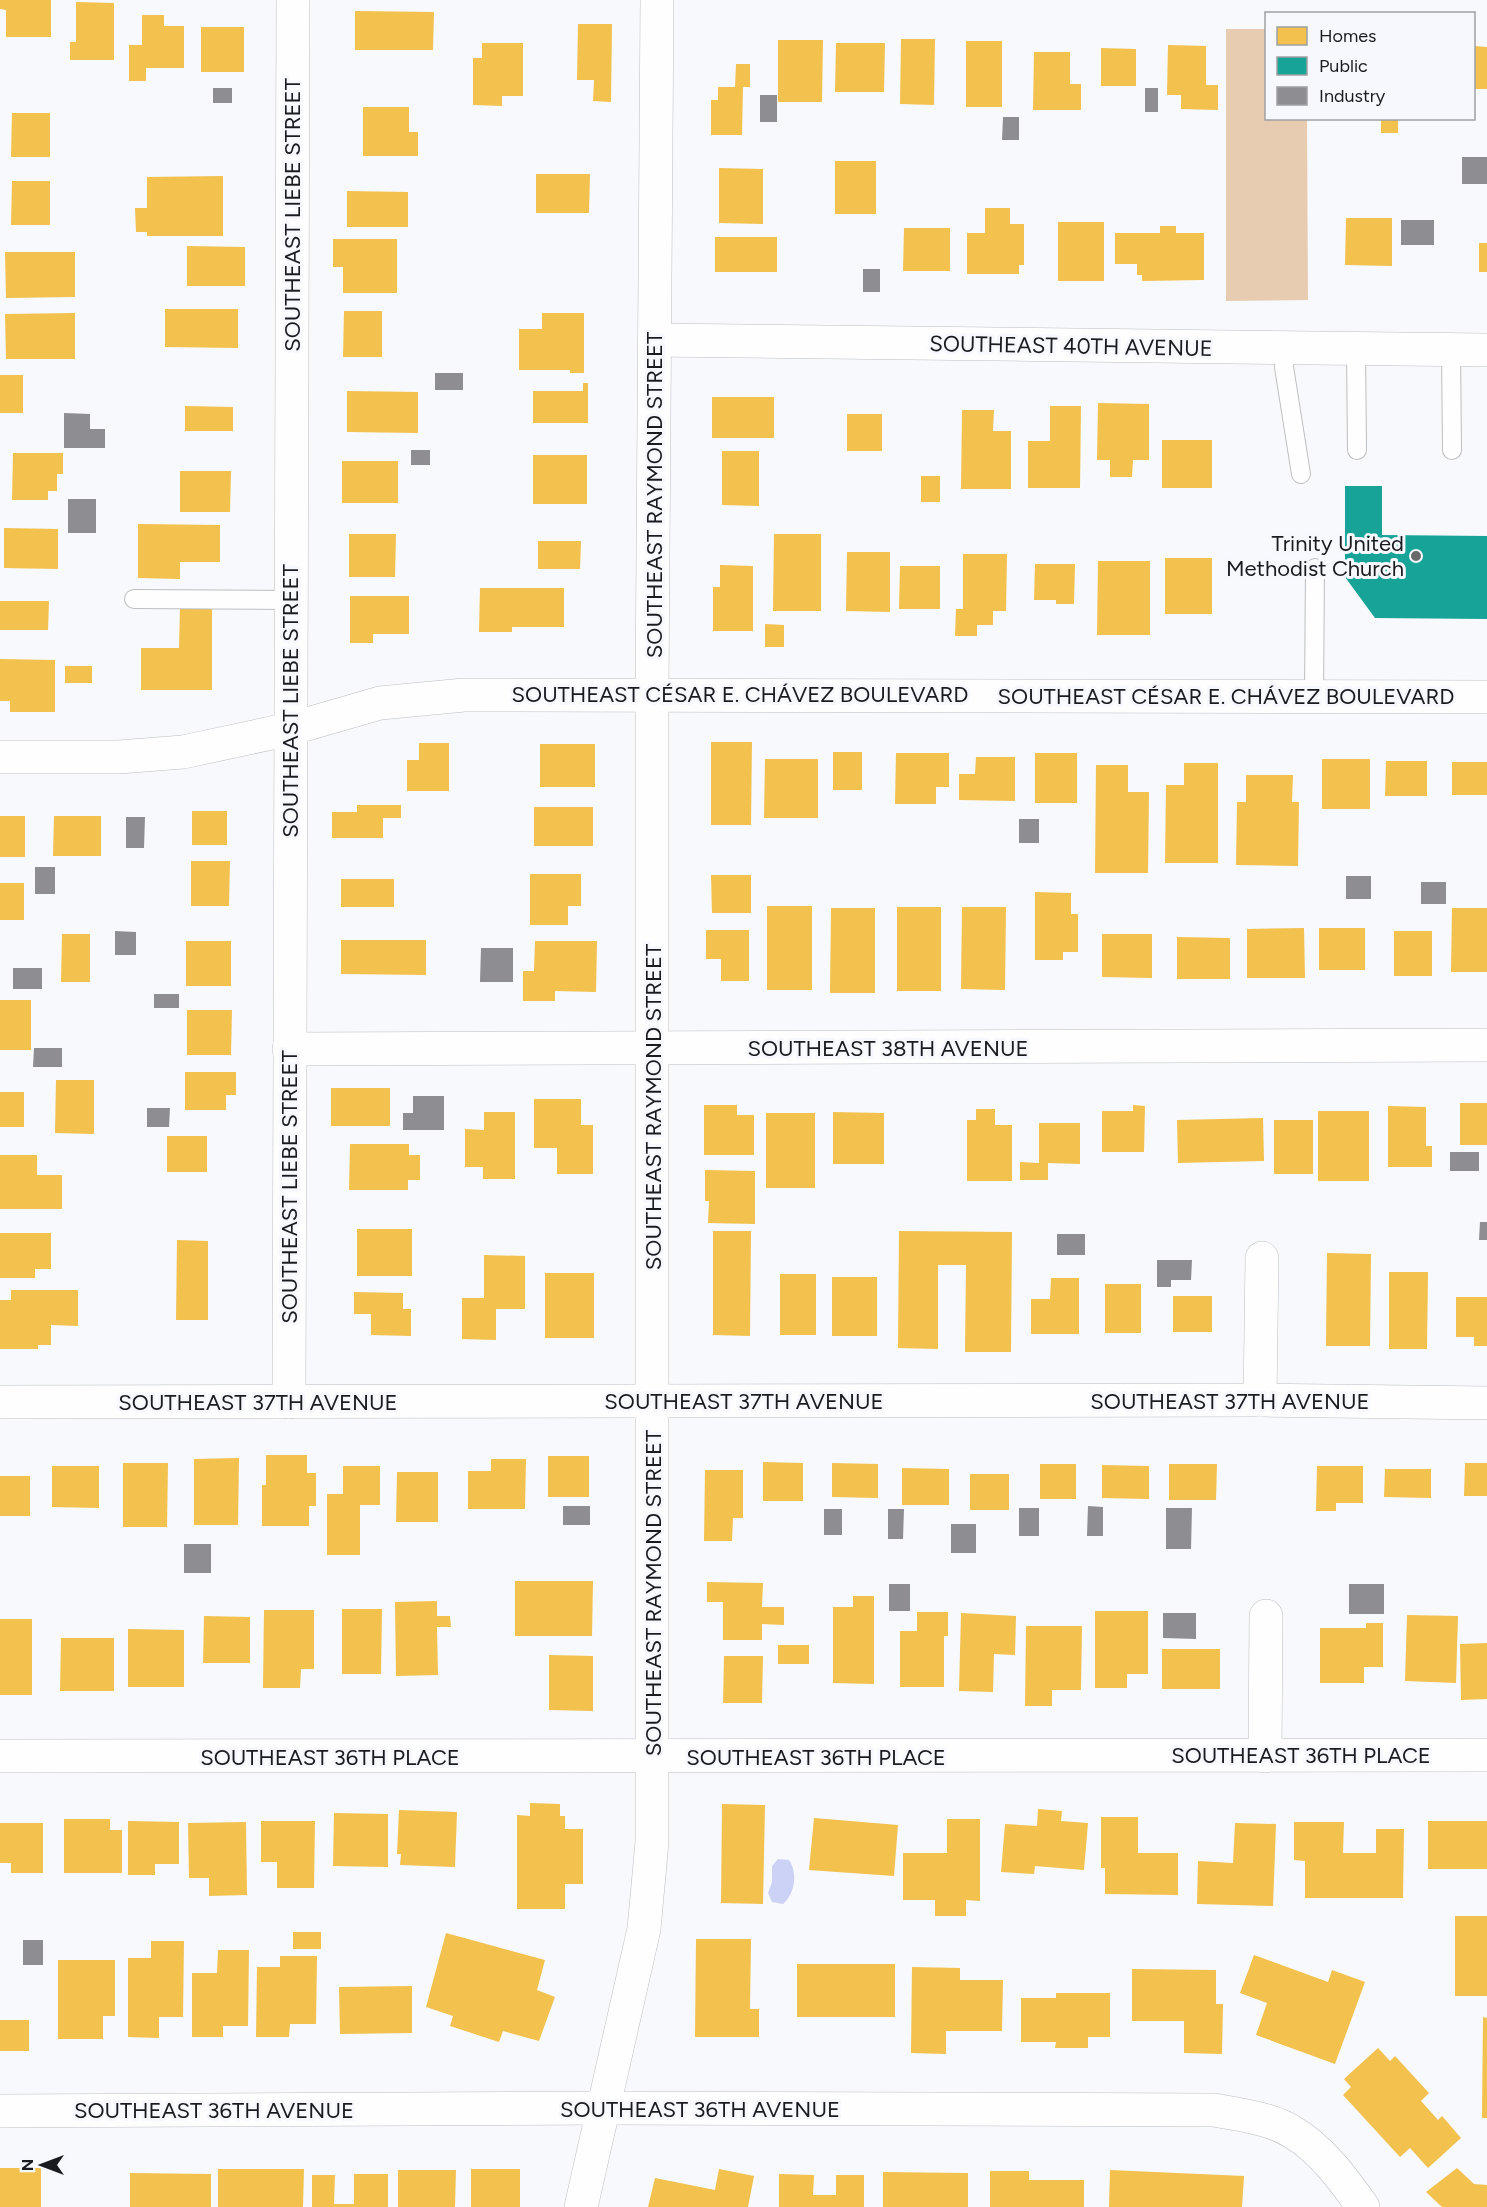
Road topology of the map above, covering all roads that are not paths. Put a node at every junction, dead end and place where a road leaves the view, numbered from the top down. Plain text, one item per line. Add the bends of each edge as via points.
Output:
1 (293, 0) edge
2 (657, 0) edge
3 (655, 340) junction
4 (1285, 350) junction
5 (1356, 350) junction
6 (1451, 350) junction
7 (1487, 350) edge
8 (1357, 450) dead end
9 (1452, 450) dead end
10 (1301, 474) dead end
11 (1316, 568) dead end
12 (134, 599) dead end
13 (290, 600) junction
14 (652, 693) junction
15 (1314, 695) junction
16 (1487, 697) edge
17 (290, 729) junction
18 (0, 758) edge
19 (1487, 1045) edge
20 (289, 1049) junction
21 (653, 1049) junction
22 (1262, 1258) dead end
23 (652, 1401) junction
24 (1260, 1401) junction
25 (0, 1402) edge
26 (289, 1402) junction
27 (1487, 1403) edge
28 (1266, 1616) dead end
29 (1487, 1755) edge
30 (0, 1756) edge
31 (1265, 1756) junction
32 (654, 1757) junction
33 (604, 2108) junction
34 (0, 2111) edge
35 (581, 2207) edge
36 (1363, 2207) edge

1 - 13 street, SOUTHEAST LIEBE STREET
2 - 3 street, SOUTHEAST RAYMOND STREET
3 - 4 street, SOUTHEAST 40TH AVENUE
3 - 14 street, SOUTHEAST RAYMOND STREET
4 - 5 street, SOUTHEAST 40TH AVENUE
4 - 10 lane via 1284,367
5 - 6 street, SOUTHEAST 40TH AVENUE
5 - 8 lane
6 - 7 street, SOUTHEAST 40TH AVENUE
6 - 9 lane
11 - 15 lane
12 - 13 lane
13 - 17 street, SOUTHEAST LIEBE STREET
14 - 15 street, SOUTHEAST CÉSAR E. CHÁVEZ BOULEVARD
14 - 17 street, SOUTHEAST CÉSAR E. CHÁVEZ BOULEVARD via 415,698 380,703
14 - 21 street, SOUTHEAST RAYMOND STREET
15 - 16 street, SOUTHEAST CÉSAR E. CHÁVEZ BOULEVARD
17 - 18 street, SOUTHEAST CÉSAR E. CHÁVEZ BOULEVARD via 150,756
17 - 20 street, SOUTHEAST LIEBE STREET
19 - 21 street, SOUTHEAST 38TH AVENUE
20 - 21 street, SOUTHEAST 38TH AVENUE
20 - 26 street, SOUTHEAST LIEBE STREET
21 - 23 street, SOUTHEAST RAYMOND STREET
22 - 24 street
23 - 24 street, SOUTHEAST 37TH AVENUE
23 - 26 street, SOUTHEAST 37TH AVENUE
23 - 32 street, SOUTHEAST RAYMOND STREET
24 - 27 street, SOUTHEAST 37TH AVENUE
25 - 26 street, SOUTHEAST 37TH AVENUE
28 - 31 street
29 - 31 street, SOUTHEAST 36TH PLACE
30 - 32 street, SOUTHEAST 36TH PLACE
31 - 32 street, SOUTHEAST 36TH PLACE
32 - 33 street, SOUTHEAST RAYMOND STREET via 644,1929
33 - 34 street, SOUTHEAST 36TH AVENUE
33 - 35 street, SOUTHEAST RAYMOND STREET
33 - 36 street, SOUTHEAST 36TH AVENUE via 1214,2110 1294,2132 1323,2157

